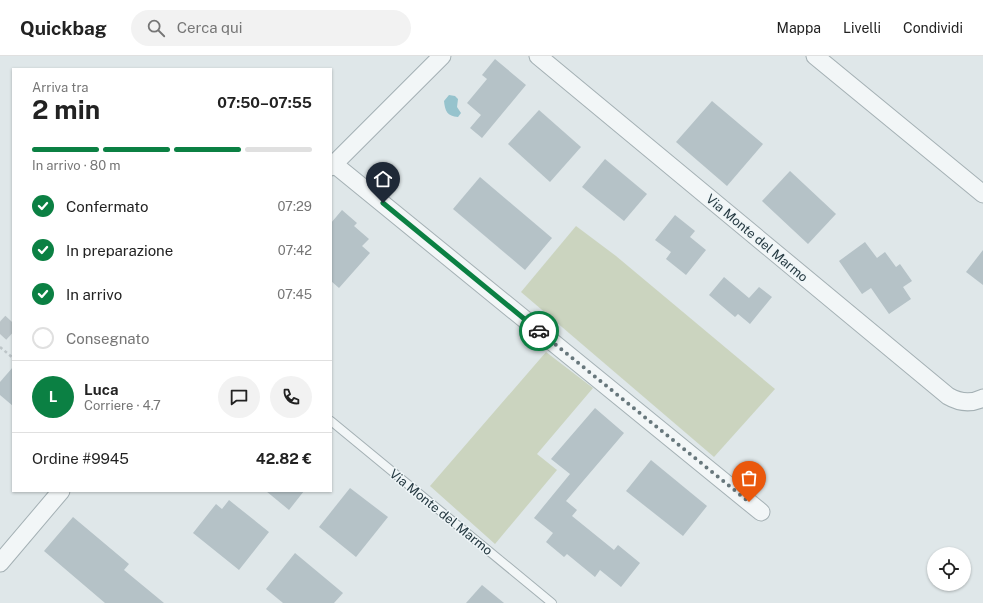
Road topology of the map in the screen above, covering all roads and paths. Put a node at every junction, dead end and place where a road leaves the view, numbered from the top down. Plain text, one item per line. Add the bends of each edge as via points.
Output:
1 (442, 56) edge
2 (538, 56) edge
3 (815, 56) edge
4 (332, 165) edge
5 (983, 194) edge
6 (0, 347) edge
7 (12, 357) edge
8 (983, 398) edge
9 (332, 422) edge
10 (60, 492) edge
11 (761, 512) dead end
12 (0, 563) edge
13 (552, 603) edge

1 - 4 street
2 - 8 street, Via Monte del Marmo via 948,396 964,402
3 - 5 street
4 - 11 street
6 - 7 path
9 - 13 lane, Via Monte del Marmo
10 - 12 street

